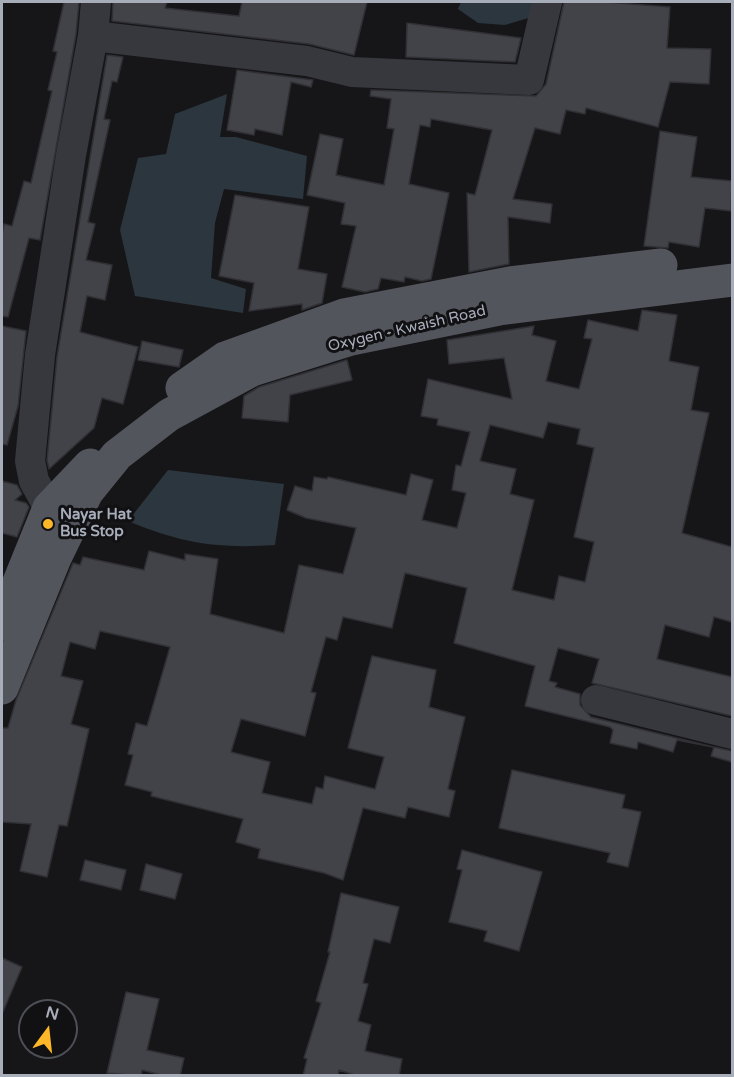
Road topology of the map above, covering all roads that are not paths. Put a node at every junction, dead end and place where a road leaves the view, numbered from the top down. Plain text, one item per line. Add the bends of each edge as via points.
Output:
1 (96, 2) edge
2 (547, 2) edge
3 (93, 36) junction
4 (732, 257) edge
5 (732, 280) edge
6 (50, 508) junction
7 (2, 624) edge
8 (2, 688) edge
9 (596, 700) dead end
10 (732, 734) edge

1 - 3 street
2 - 3 street via 529,80 352,72 308,61
3 - 6 street via 40,355 30,461 34,481
4 - 6 main road, Oxygen - Kwaish Road via 510,283 355,313 225,358 122,431
5 - 8 main road, Oxygen - Kwaish Road via 499,309 351,339 252,370 169,416 117,455 87,492 55,558
6 - 7 main road, Oxygen - Kwaish Road
9 - 10 street

